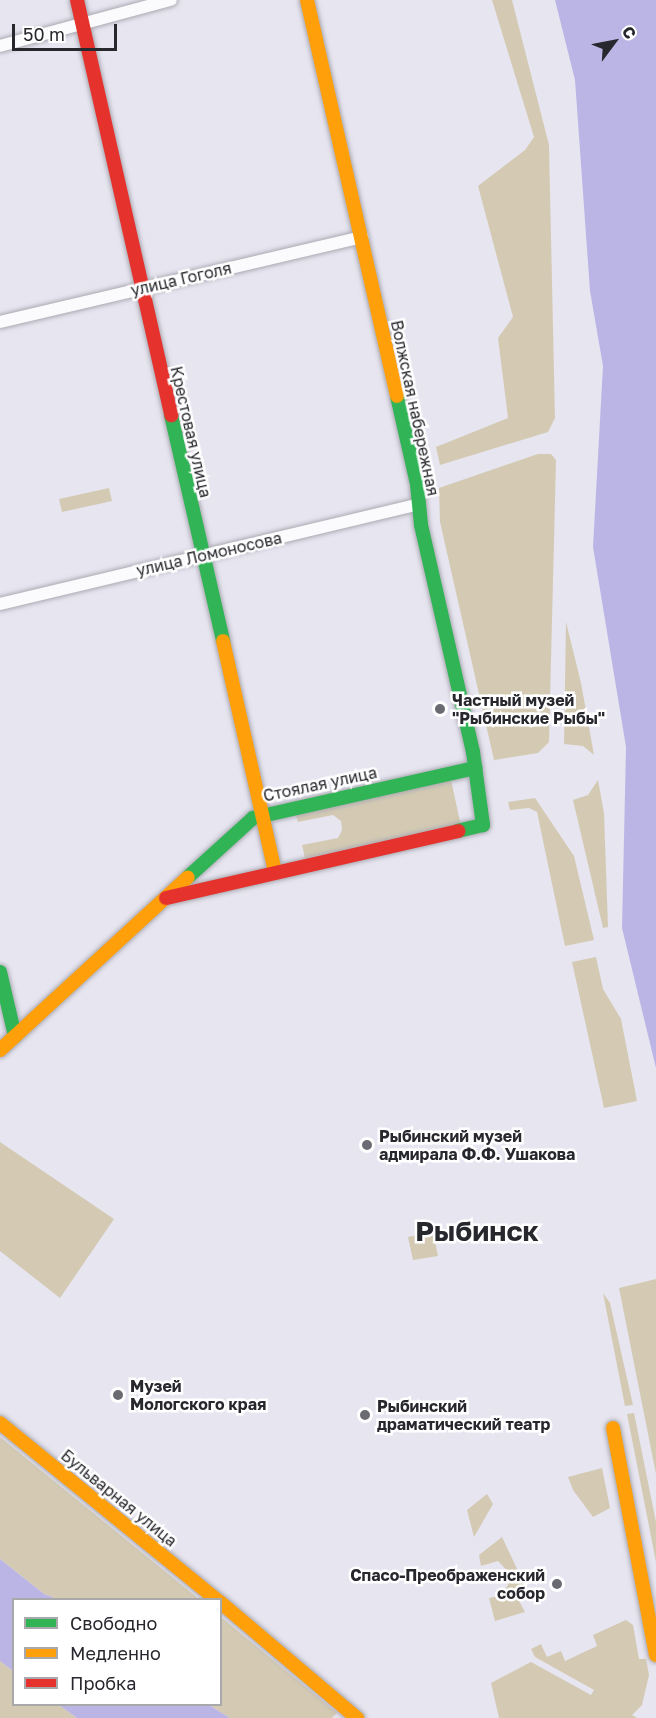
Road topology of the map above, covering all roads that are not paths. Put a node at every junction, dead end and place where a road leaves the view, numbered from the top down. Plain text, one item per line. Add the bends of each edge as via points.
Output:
1 (76, 0) edge
2 (171, 0) edge
3 (307, 0) edge
4 (82, 24) junction
5 (0, 45) edge
6 (362, 237) junction
7 (141, 288) junction
8 (0, 322) edge
9 (419, 504) junction
10 (203, 556) junction
11 (0, 604) edge
12 (475, 768) junction
13 (262, 813) junction
14 (483, 825) joint
15 (275, 871) junction
16 (166, 898) junction
17 (0, 972) edge
18 (15, 1036) junction
19 (0, 1050) edge
20 (0, 1423) edge
21 (613, 1428) dead end
22 (216, 1598) edge
23 (222, 1604) edge
24 (656, 1655) edge
25 (357, 1718) edge

1 - 4 street, Крестовая улица
2 - 4 street
3 - 6 street, Волжская набережная
4 - 5 street
4 - 7 street, Крестовая улица
6 - 7 street, улица Гоголя
6 - 9 street, Волжская набережная
7 - 8 street, улица Гоголя
7 - 10 street, Крестовая улица
9 - 10 street, улица Ломоносова
9 - 12 street, Волжская набережная
10 - 11 street, улица Ломоносова
10 - 13 street, Крестовая улица
12 - 13 street, Стоялая улица
12 - 14 street, Волжская набережная
13 - 15 street, Крестовая улица
13 - 16 street, Стоялая улица
14 - 15 street, Стоялая улица
15 - 16 street, Стоялая улица
16 - 18 street, Стоялая улица
17 - 18 street
18 - 19 street, Стоялая улица
20 - 22 street, Бульварная улица
21 - 24 street
23 - 25 street

